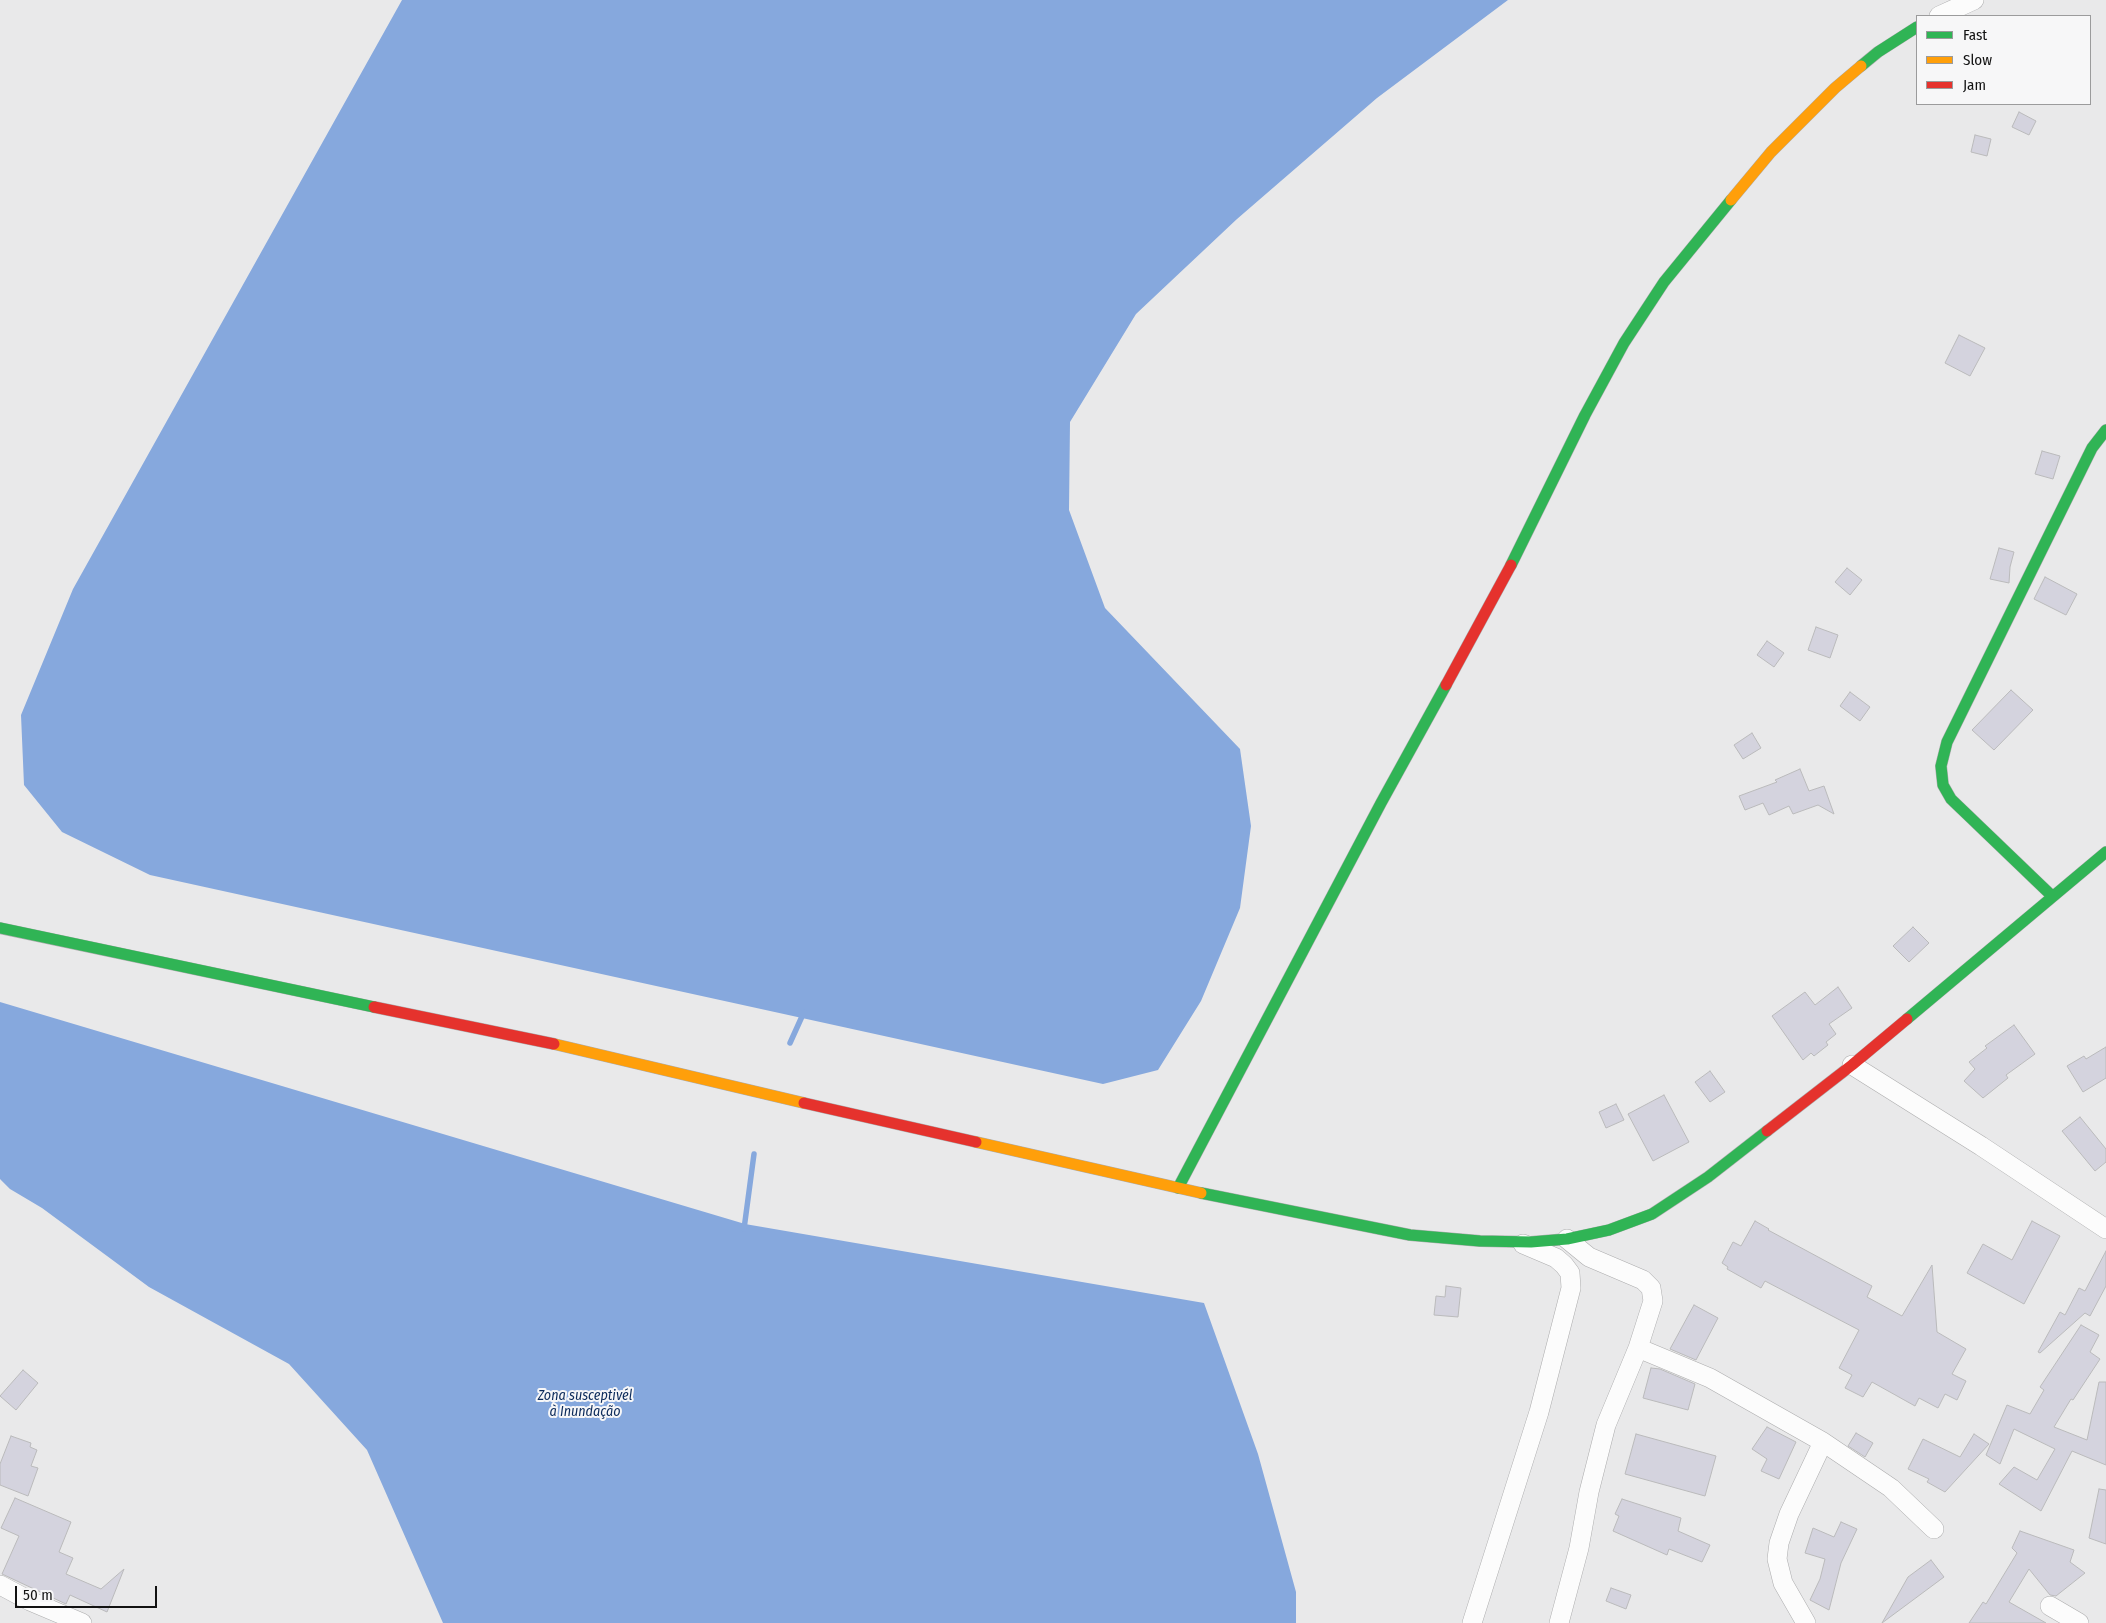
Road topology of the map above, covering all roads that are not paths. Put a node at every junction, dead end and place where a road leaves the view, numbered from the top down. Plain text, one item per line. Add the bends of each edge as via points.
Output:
1 (1974, 0) edge
2 (1941, 15) edge
3 (1916, 28) edge
4 (2106, 430) edge
5 (2106, 852) edge
6 (2052, 896) junction
7 (0, 928) edge
8 (1852, 1065) junction
9 (1178, 1188) junction
10 (2106, 1229) edge
11 (1567, 1239) junction
12 (1518, 1241) junction
13 (1638, 1348) junction
14 (1823, 1442) junction
15 (1934, 1528) dead end
16 (0, 1585) edge
17 (2050, 1606) dead end
18 (82, 1623) edge
19 (1472, 1623) edge
20 (1559, 1623) edge
21 (1806, 1623) edge
22 (2079, 1623) edge

1 - 2 street
3 - 9 main road via 1878,52 1835,88 1771,152 1664,282 1624,343 1503,581 1380,803
4 - 6 main road via 2092,448 1947,742 1941,766 1943,785 1951,799
5 - 6 main road
6 - 8 main road
7 - 9 main road via 553,1044
8 - 10 street
8 - 11 main road via 1708,1177 1652,1214 1609,1230
9 - 12 main road via 1410,1235
11 - 12 main road
11 - 13 street via 1589,1257 1643,1280 1651,1288 1653,1300
12 - 19 street via 1556,1258 1564,1265 1570,1273 1571,1288 1539,1412
13 - 14 street via 1710,1378
13 - 20 street via 1606,1425
14 - 15 street via 1891,1488
14 - 21 street via 1789,1514 1777,1559 1783,1583
16 - 18 street
17 - 22 street

